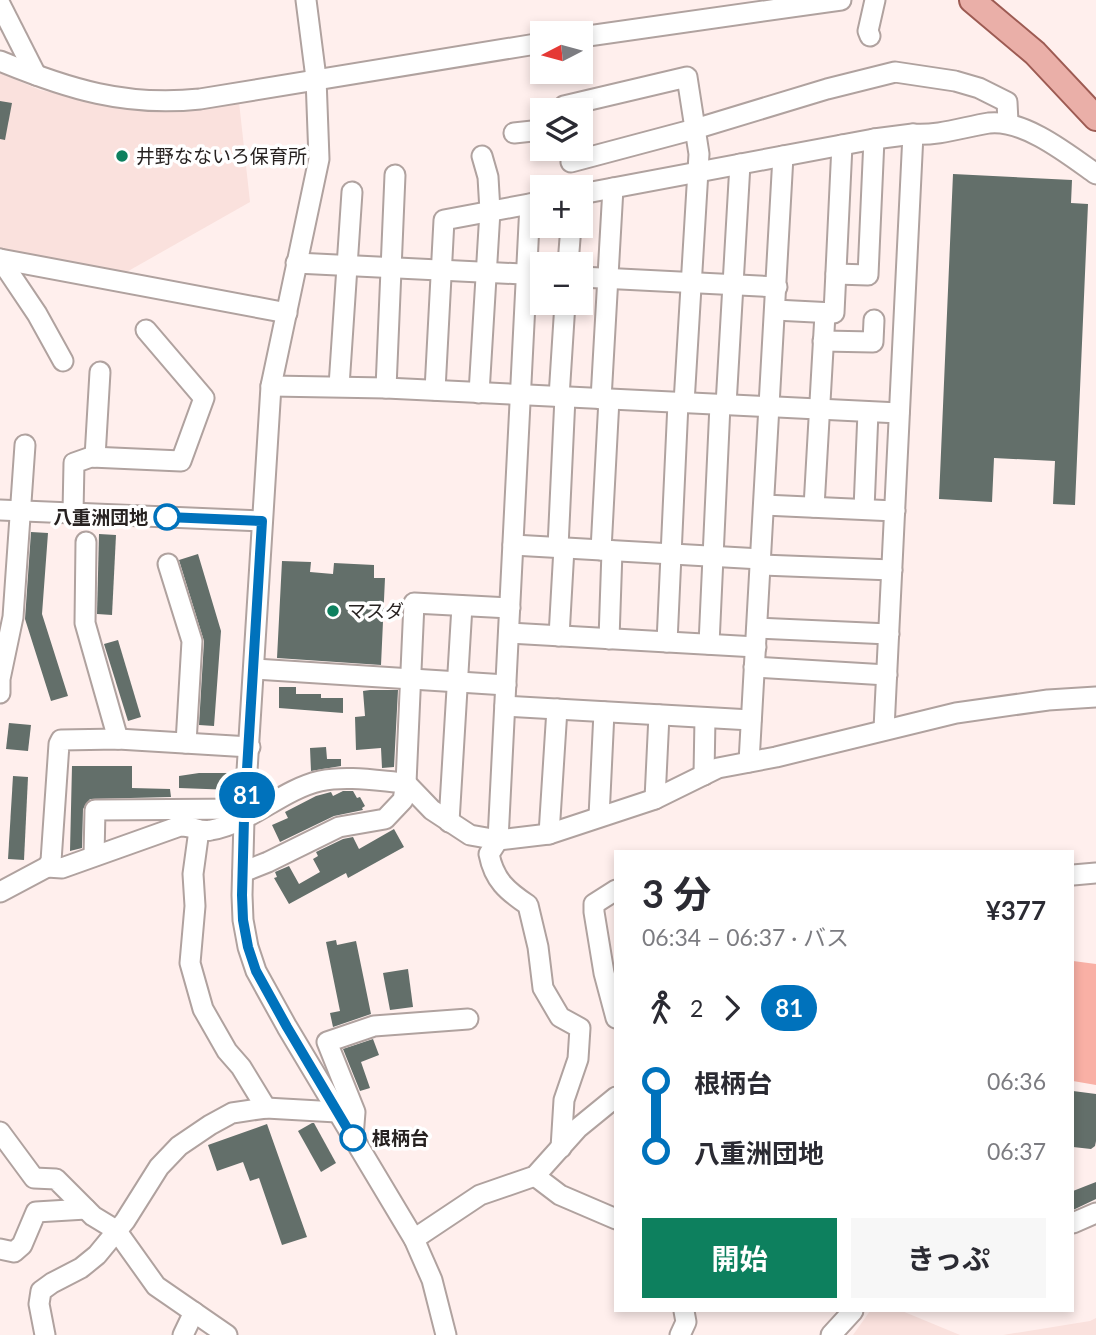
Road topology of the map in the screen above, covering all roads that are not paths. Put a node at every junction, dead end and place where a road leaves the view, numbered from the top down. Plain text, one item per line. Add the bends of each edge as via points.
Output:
1 (306, 0) edge
2 (841, 0) edge
3 (875, 0) edge
4 (972, 0) edge
5 (789, 3) edge
6 (0, 4) edge
7 (593, 35) edge
8 (870, 36) dead end
9 (530, 45) edge
10 (0, 61) edge
11 (36, 75) junction
12 (316, 78) junction
13 (593, 99) edge
14 (1096, 118) edge
15 (1008, 122) junction
16 (695, 129) junction
17 (530, 131) edge
18 (514, 133) dead end
19 (913, 134) junction
20 (874, 139) junction
21 (842, 145) junction
22 (593, 150) edge
23 (482, 156) dead end
24 (783, 156) junction
25 (740, 164) junction
26 (698, 172) junction
27 (1096, 174) edge
28 (395, 175) dead end
29 (613, 188) junction
30 (352, 192) dead end
31 (593, 192) edge
32 (530, 203) edge
33 (490, 211) junction
34 (0, 259) edge
35 (296, 263) junction
36 (348, 266) junction
37 (391, 268) junction
38 (442, 270) junction
39 (487, 272) junction
40 (530, 275) edge
41 (836, 275) junction
42 (593, 277) edge
43 (608, 278) junction
44 (692, 283) junction
45 (734, 285) junction
46 (777, 287) junction
47 (775, 310) junction
48 (530, 312) edge
49 (287, 313) junction
50 (825, 314) junction
51 (565, 315) edge
52 (874, 320) dead end
53 (146, 330) dead end
54 (823, 341) junction
55 (63, 361) dead end
56 (100, 372) dead end
57 (271, 386) junction
58 (339, 386) junction
59 (386, 388) junction
60 (435, 390) junction
61 (479, 393) junction
62 (521, 395) junction
63 (562, 397) junction
64 (605, 399) junction
65 (681, 403) junction
66 (723, 405) junction
67 (770, 407) junction
68 (819, 410) junction
69 (868, 412) junction
70 (898, 414) junction
71 (25, 445) dead end
72 (95, 457) junction
73 (764, 505) junction
74 (814, 507) junction
75 (864, 509) junction
76 (0, 510) edge
77 (21, 510) junction
78 (895, 510) junction
79 (73, 513) junction
80 (262, 521) junction
81 (86, 542) dead end
82 (513, 545) junction
83 (561, 548) junction
84 (606, 550) junction
85 (671, 554) junction
86 (713, 556) junction
87 (760, 562) junction
88 (168, 564) dead end
89 (892, 570) junction
90 (461, 606) junction
91 (510, 608) junction
92 (509, 633) junction
93 (889, 634) junction
94 (559, 636) junction
95 (756, 637) junction
96 (609, 639) junction
97 (667, 642) junction
98 (709, 644) junction
99 (754, 667) junction
100 (255, 669) junction
101 (887, 675) junction
102 (410, 677) junction
103 (0, 679) edge
104 (458, 681) junction
105 (506, 685) junction
106 (0, 693) edge
107 (1096, 698) edge
108 (505, 706) junction
109 (557, 709) junction
110 (604, 712) junction
111 (659, 715) junction
112 (705, 718) junction
113 (751, 720) junction
114 (884, 729) junction
115 (117, 739) junction
116 (186, 743) junction
117 (250, 747) junction
118 (749, 762) junction
119 (704, 775) junction
120 (407, 783) junction
121 (655, 799) junction
122 (245, 814) junction
123 (599, 817) junction
124 (449, 822) junction
125 (199, 830) junction
126 (549, 834) junction
127 (498, 840) junction
128 (94, 856) junction
129 (47, 867) junction
130 (243, 872) junction
131 (1096, 873) edge
132 (1074, 876) edge
133 (614, 891) edge
134 (0, 892) edge
135 (614, 1010) edge
136 (467, 1018) dead end
137 (614, 1099) edge
138 (265, 1108) junction
139 (337, 1112) junction
140 (0, 1132) edge
141 (352, 1137) junction
142 (561, 1148) junction
143 (535, 1176) junction
144 (580, 1204) junction
145 (614, 1205) edge
146 (86, 1209) junction
147 (1096, 1213) edge
148 (614, 1218) edge
149 (1074, 1223) edge
150 (116, 1230) junction
151 (414, 1239) junction
152 (0, 1249) edge
153 (194, 1312) junction
154 (684, 1312) edge
155 (846, 1313) edge
156 (45, 1335) edge
157 (183, 1335) edge
158 (227, 1335) edge
159 (446, 1335) edge
160 (680, 1335) edge
161 (831, 1335) edge

1 - 12 street
2 - 5 street
3 - 8 street
4 - 14 main road via 1035,53
5 - 7 street
6 - 11 street
9 - 12 street
10 - 11 street
11 - 12 street via 112,98 168,103
12 - 35 street via 319,159
13 - 16 street via 687,78
15 - 16 street via 1007,102 1000,97 955,81 895,72
15 - 19 street
15 - 27 street
16 - 22 street
16 - 26 street
17 - 18 street
19 - 20 street
19 - 70 street
20 - 21 street
20 - 41 street via 867,275
21 - 24 street
21 - 41 street
23 - 33 street
24 - 25 street
24 - 46 street
25 - 26 street
25 - 45 street
26 - 29 street
26 - 44 street
28 - 37 street
29 - 31 street
29 - 43 street
30 - 36 street
32 - 33 street
33 - 38 street via 444,220
33 - 39 street
34 - 49 street
34 - 55 street
35 - 36 street
35 - 49 street
36 - 37 street
36 - 58 street
37 - 38 street
37 - 59 street
38 - 39 street
38 - 60 street
39 - 40 street
39 - 61 street
41 - 50 street via 834,313
42 - 43 street
43 - 44 street
43 - 64 street
44 - 45 street
44 - 65 street
45 - 46 street
45 - 66 street
46 - 47 street
47 - 50 street
47 - 67 street
48 - 62 street
49 - 57 street
50 - 54 street
51 - 63 street
52 - 54 street via 873,342
53 - 72 street via 204,398 181,461
54 - 68 street
56 - 72 street
57 - 58 street
57 - 80 street
58 - 59 street
59 - 60 street
60 - 61 street
61 - 62 street
62 - 63 street
62 - 82 street
63 - 64 street
63 - 83 street
64 - 65 street
64 - 84 street
65 - 66 street
65 - 85 street
66 - 67 street
66 - 86 street
67 - 68 street
67 - 73 street
68 - 69 street
68 - 74 street
69 - 70 street
69 - 75 street
70 - 78 street
71 - 77 street
72 - 79 street via 74,463
73 - 74 street
73 - 87 street
74 - 75 street
75 - 78 street
76 - 77 street
77 - 79 street
77 - 103 street via 13,617
78 - 89 street
79 - 80 street
80 - 100 street
81 - 115 street via 85,623
82 - 83 street
82 - 91 street
83 - 84 street
83 - 94 street
84 - 85 street
84 - 96 street
85 - 86 street
85 - 97 street
86 - 87 street
86 - 98 street
87 - 89 street
87 - 95 street
88 - 116 street via 191,641
89 - 93 street
90 - 91 street
90 - 102 street via 414,603
90 - 104 street
91 - 92 street
92 - 94 street
92 - 105 street
93 - 95 street
93 - 101 street
94 - 96 street
95 - 98 street
95 - 99 street
96 - 97 street
97 - 98 street
99 - 101 street
99 - 113 street
100 - 102 street
100 - 117 street
101 - 114 street
102 - 104 street
102 - 120 street
103 - 106 street
104 - 105 street
104 - 124 street
105 - 108 street
107 - 114 street via 1004,705
108 - 109 street
108 - 127 street
109 - 110 street
109 - 126 street
110 - 111 street
110 - 123 street
111 - 112 street
111 - 121 street
112 - 113 street
112 - 119 street
113 - 118 street
114 - 118 street
115 - 116 street
115 - 129 street via 65,738 59,744 53,852
116 - 117 street
117 - 122 street
118 - 119 street
119 - 121 street
120 - 122 street via 320,781
120 - 124 street
120 - 130 street via 403,800 385,819 339,827
121 - 123 street
122 - 125 street via 215,830
122 - 128 street via 95,810
122 - 130 street
123 - 126 street
124 - 127 street via 470,835
125 - 128 street via 180,826
125 - 138 street via 190,962 203,1009
126 - 127 street
127 - 142 street via 489,854 492,871 509,892 528,905 543,988 560,1017 580,1028 578,1059 564,1100
128 - 129 street via 62,868
129 - 134 street
130 - 139 street via 243,920 256,971
131 - 132 street
133 - 135 street via 594,904
136 - 141 street via 374,1026 327,1042 355,1112
137 - 142 street
138 - 139 street
138 - 150 street via 232,1113 179,1146
139 - 141 street
140 - 146 street via 34,1178 56,1179
141 - 151 street
142 - 143 street
143 - 144 street
143 - 151 street via 480,1195
144 - 145 street
144 - 148 street
146 - 150 street
146 - 152 street via 36,1212 22,1245 15,1252
147 - 149 street
150 - 153 street via 156,1286
150 - 156 street via 97,1255 41,1291
151 - 159 street via 432,1280
153 - 157 street
153 - 158 street
154 - 160 street
155 - 161 street

